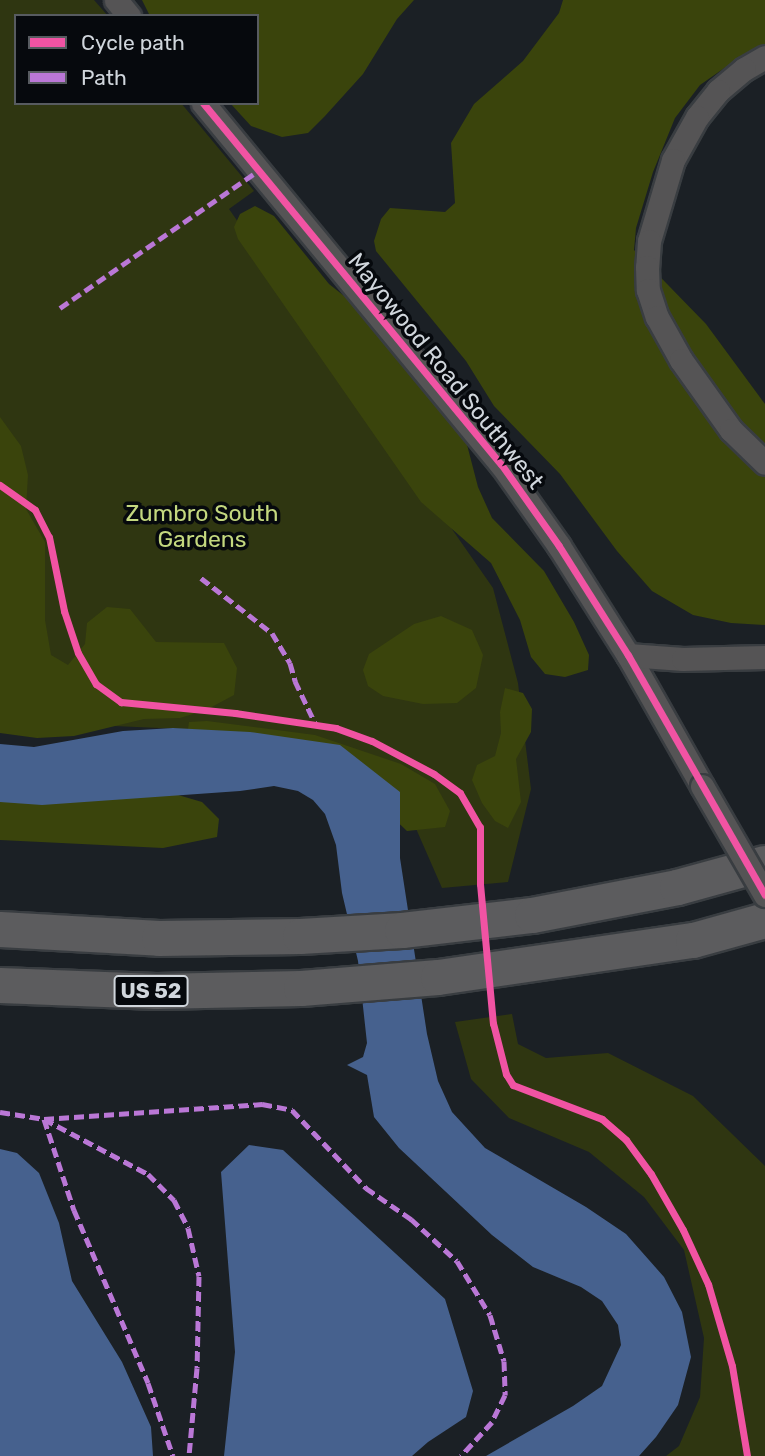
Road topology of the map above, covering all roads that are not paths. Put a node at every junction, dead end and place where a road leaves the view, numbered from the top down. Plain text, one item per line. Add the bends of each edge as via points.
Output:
1 (116, 0) edge
2 (127, 14) edge
3 (765, 57) edge
4 (205, 105) edge
5 (765, 463) edge
6 (628, 655) junction
7 (765, 657) edge
8 (765, 863) edge
9 (765, 895) edge
10 (765, 920) edge
11 (0, 929) edge
12 (0, 985) edge

1 - 2 street
3 - 5 street via 718,91 697,117 673,160 649,241 647,267 648,290 657,317 681,360 731,430
4 - 6 street, Mayowood Road Southwest via 501,464
6 - 7 street
6 - 9 street, Mayowood Road Southwest, bridge
8 - 11 highway via 677,887 532,915 402,930 159,938
10 - 12 highway, US 52 via 693,940 438,977 301,988 156,991

